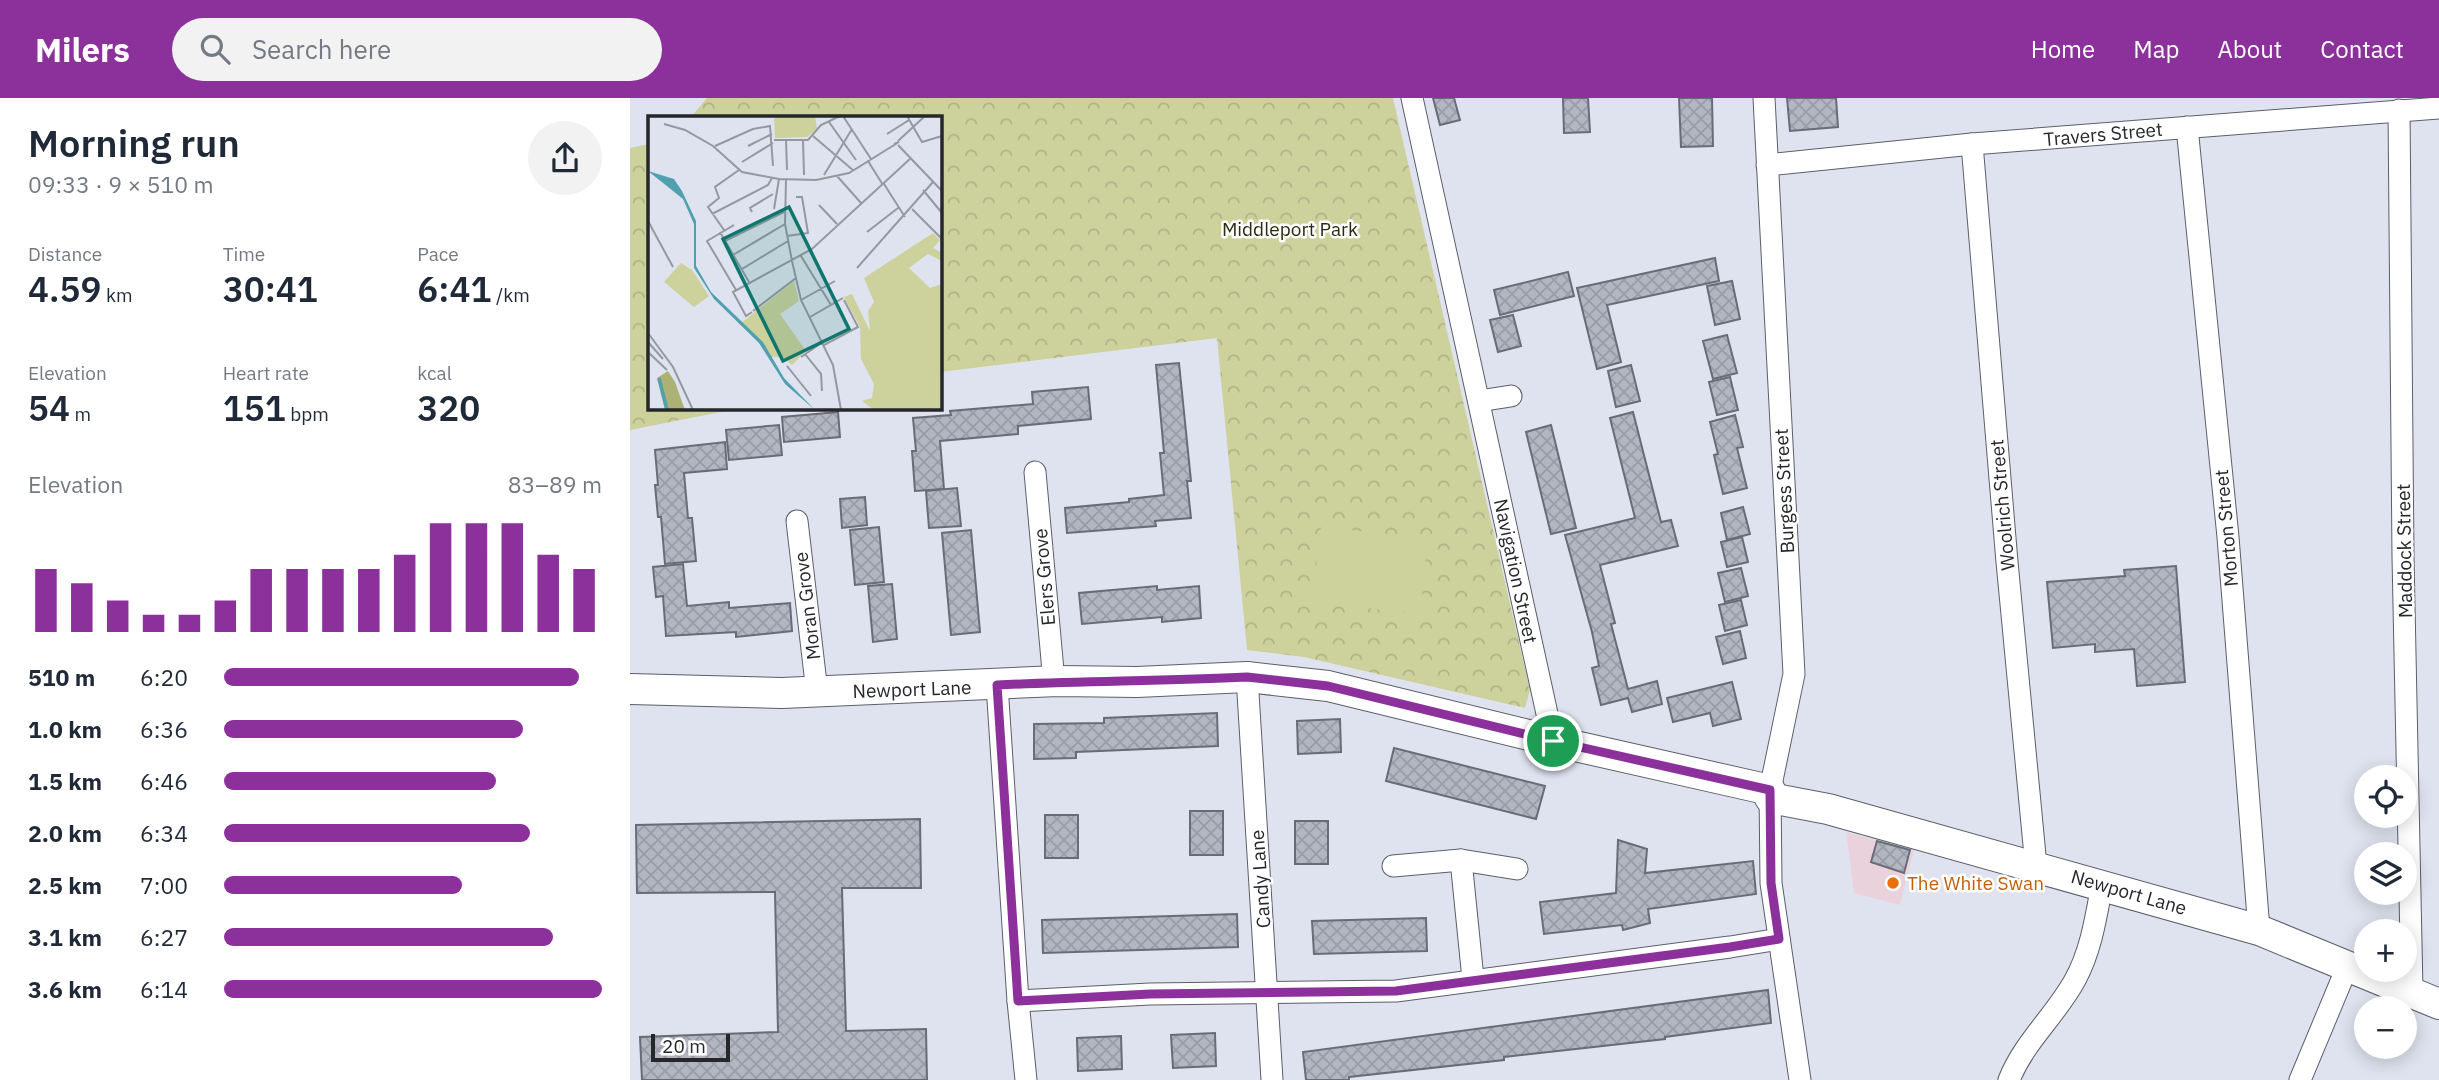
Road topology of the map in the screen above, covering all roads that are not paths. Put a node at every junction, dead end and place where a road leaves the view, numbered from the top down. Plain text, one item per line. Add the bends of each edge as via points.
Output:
1 (1412, 98) edge
2 (1764, 98) edge
3 (2439, 108) edge
4 (2399, 110) junction
5 (2187, 127) junction
6 (1972, 144) junction
7 (1767, 165) junction
8 (1511, 396) dead end
9 (1479, 401) junction
10 (1035, 472) dead end
11 (797, 521) dead end
12 (1247, 677) junction
13 (1054, 682) junction
14 (997, 685) junction
15 (630, 689) edge
16 (817, 692) junction
17 (1553, 741) junction
18 (1770, 794) junction
19 (1461, 860) junction
20 (1392, 866) dead end
21 (2036, 866) junction
22 (1517, 869) dead end
23 (2102, 885) junction
24 (2259, 930) junction
25 (1779, 939) junction
26 (2348, 965) junction
27 (1473, 979) junction
28 (2412, 991) junction
29 (1267, 993) junction
30 (1018, 1001) junction
31 (2439, 1004) edge
32 (1026, 1080) edge
33 (1272, 1080) edge
34 (1800, 1080) edge
35 (2009, 1080) edge
36 (2300, 1080) edge

1 - 9 street, Navigation Street
2 - 7 street, Burgess Street
3 - 4 street, Travers Street
4 - 5 street, Travers Street
4 - 28 street, Maddock Street
5 - 6 street, Travers Street
5 - 24 street, Morton Street via 2228,537
6 - 7 street, Travers Street
6 - 21 street, Woolrich Street
7 - 18 street, Burgess Street via 1794,674
8 - 9 street
9 - 17 street, Navigation Street
10 - 13 street, Elers Grove
11 - 16 street, Moran Grove
12 - 13 street, Newport Lane
12 - 17 street, Newport Lane via 1328,686
12 - 29 street, Candy Lane
13 - 14 street, Newport Lane
14 - 16 street, Newport Lane
14 - 30 street
15 - 16 street, Newport Lane
17 - 18 street, Newport Lane
18 - 21 street, Newport Lane
18 - 25 street, Burgess Street via 1771,883
19 - 20 street
19 - 22 street
19 - 27 street
21 - 23 street, Newport Lane
23 - 24 street, Newport Lane
23 - 35 street via 2090,944 2075,980 2017,1059
24 - 26 street, Newport Lane
25 - 27 street
25 - 34 street, Burgess Street
26 - 28 street, Newport Lane
26 - 36 street
27 - 29 street via 1396,991
28 - 31 street, Newport Lane
29 - 30 street
29 - 33 street, Candy Lane
30 - 32 street

